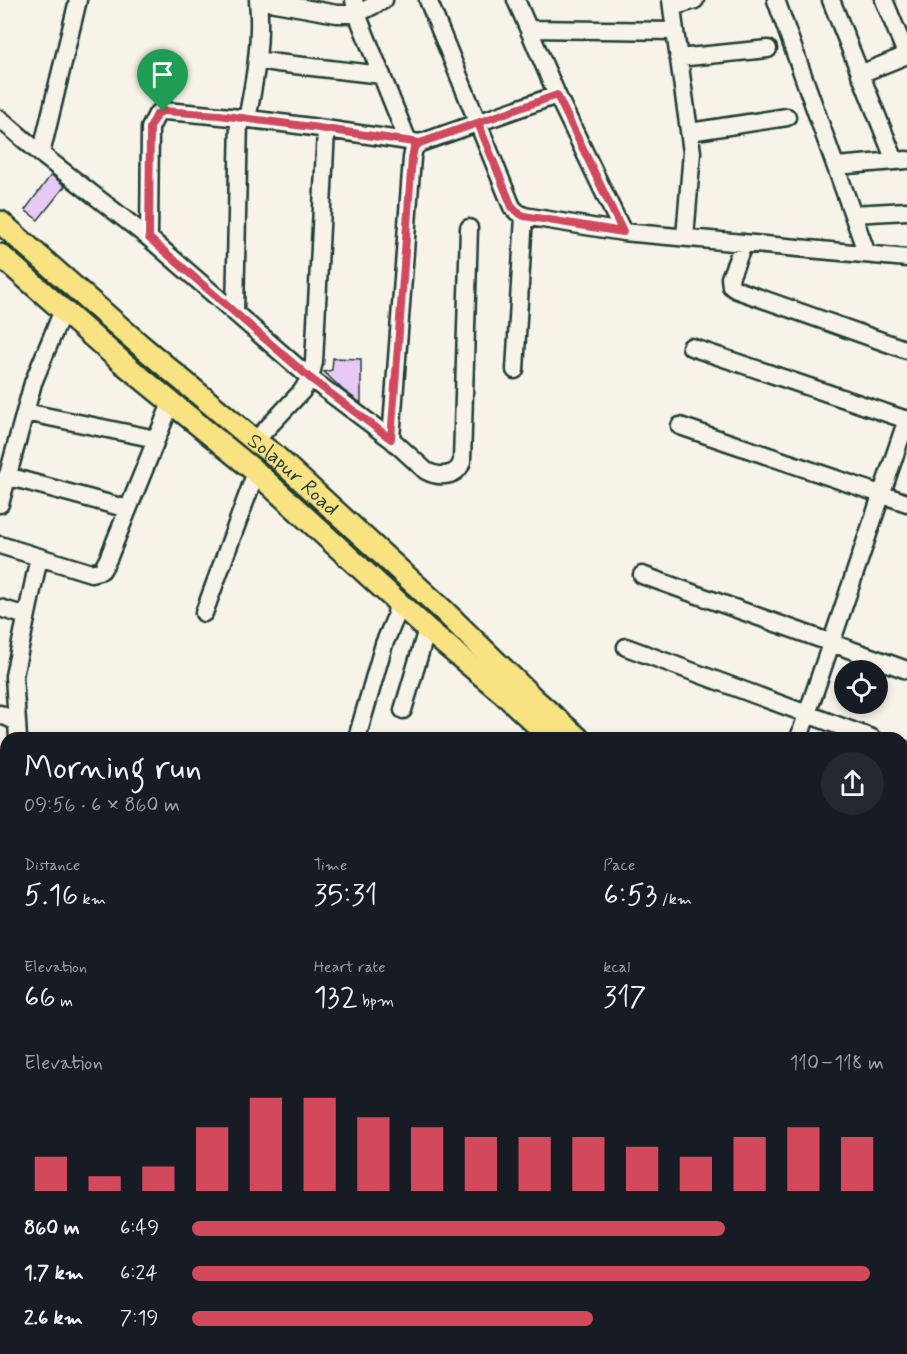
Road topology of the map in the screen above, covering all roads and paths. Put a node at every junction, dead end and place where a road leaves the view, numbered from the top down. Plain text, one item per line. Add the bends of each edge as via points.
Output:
1 (78, 0) edge
2 (258, 0) edge
3 (384, 0) edge
4 (428, 0) edge
5 (516, 0) edge
6 (695, 0) edge
7 (776, 0) edge
8 (831, 0) edge
9 (884, 0) edge
10 (671, 3) edge
11 (356, 7) edge
12 (529, 30) junction
13 (675, 31) junction
14 (768, 48) dead end
15 (907, 55) edge
16 (678, 58) junction
17 (258, 60) junction
18 (860, 74) junction
19 (382, 75) junction
20 (557, 95) junction
21 (787, 117) dead end
22 (243, 118) junction
23 (0, 119) edge
24 (478, 123) junction
25 (326, 130) junction
26 (690, 132) junction
27 (414, 142) junction
28 (41, 154) junction
29 (901, 160) edge
30 (836, 166) junction
31 (907, 211) edge
32 (853, 214) junction
33 (524, 216) junction
34 (0, 222) edge
35 (469, 228) dead end
36 (623, 232) junction
37 (685, 237) junction
38 (149, 238) junction
39 (744, 243) junction
40 (867, 254) junction
41 (0, 255) edge
42 (907, 258) edge
43 (63, 310) junction
44 (235, 313) junction
45 (690, 346) dead end
46 (907, 350) edge
47 (515, 370) dead end
48 (310, 378) junction
49 (171, 403) junction
50 (25, 412) junction
51 (907, 420) edge
52 (680, 426) dead end
53 (156, 439) junction
54 (391, 439) junction
55 (255, 441) junction
56 (256, 472) junction
57 (7, 476) junction
58 (881, 494) junction
59 (907, 503) edge
60 (0, 504) edge
61 (128, 509) junction
62 (0, 545) edge
63 (39, 557) junction
64 (642, 575) dead end
65 (397, 601) junction
66 (0, 608) edge
67 (204, 613) dead end
68 (26, 616) junction
69 (427, 629) junction
70 (830, 643) junction
71 (626, 647) dead end
72 (907, 670) edge
73 (508, 686) junction
74 (529, 706) junction
75 (403, 710) dead end
76 (0, 714) edge
77 (807, 714) junction
78 (18, 730) edge
79 (359, 732) edge
80 (547, 732) edge
81 (569, 732) edge
82 (801, 732) edge
83 (856, 732) edge

1 - 28 street
2 - 11 street via 337,14
2 - 17 street
3 - 11 street
4 - 24 street
5 - 12 street
6 - 10 street
7 - 30 street
8 - 18 street
9 - 15 street
10 - 13 street
11 - 19 street
12 - 13 street
12 - 20 street
13 - 16 street
14 - 16 street
15 - 18 street
16 - 26 street
17 - 19 street
17 - 22 street
18 - 29 street
19 - 27 street
20 - 24 street
20 - 36 street
21 - 26 street
22 - 25 street
22 - 38 street via 163,111 157,114 150,128
22 - 44 street
23 - 28 street
24 - 27 street
24 - 33 street via 512,207
25 - 27 street
25 - 48 street
26 - 37 street via 692,164
27 - 54 street
28 - 38 street
29 - 30 street
30 - 32 street
31 - 32 street
32 - 40 street
33 - 36 street
33 - 47 street
34 - 55 main road, Solapur Road
35 - 54 street via 460,467 453,473 433,474
36 - 37 street
37 - 39 street
38 - 44 street
39 - 40 street
39 - 46 street via 730,278 731,286 737,290
40 - 42 street
41 - 43 main road, Solapur Road
43 - 49 main road, Solapur Road
43 - 50 street via 38,367
44 - 48 street
45 - 51 street
48 - 54 street
48 - 55 street
49 - 53 street
49 - 56 main road, Solapur Road
50 - 53 street
50 - 57 street
51 - 58 street
52 - 58 street
53 - 61 street
55 - 73 main road, Solapur Road via 443,610
56 - 65 main road, Solapur Road
56 - 67 street
57 - 60 street
57 - 61 street
58 - 59 street
58 - 70 street
61 - 63 street via 102,570 92,573
62 - 63 street
63 - 68 street
64 - 70 street
65 - 69 main road, Solapur Road
65 - 79 street via 396,616
66 - 68 street
68 - 78 street via 13,683
69 - 73 main road, Solapur Road
69 - 75 street
70 - 72 street
70 - 77 street
71 - 77 street
73 - 74 main road, Solapur Road
74 - 80 main road, Solapur Road
74 - 81 main road, Solapur Road
76 - 78 street
77 - 82 street
77 - 83 street

